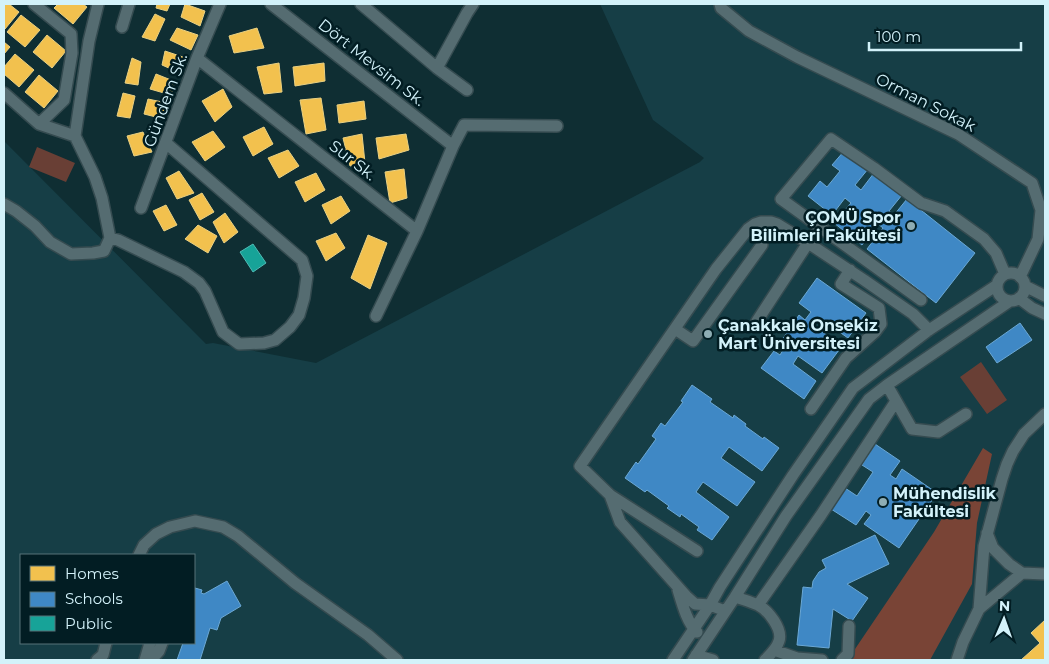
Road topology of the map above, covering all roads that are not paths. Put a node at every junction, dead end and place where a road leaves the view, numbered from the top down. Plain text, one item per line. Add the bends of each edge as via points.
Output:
1 (34, 4) edge
2 (98, 4) edge
3 (130, 4) edge
4 (220, 4) edge
5 (271, 4) edge
6 (361, 4) edge
7 (473, 4) edge
8 (720, 4) edge
9 (122, 27) dead end
10 (197, 58) junction
11 (437, 68) junction
12 (467, 90) dead end
13 (4, 93) edge
14 (39, 124) junction
15 (556, 126) dead end
16 (75, 136) junction
17 (166, 143) junction
18 (453, 146) junction
19 (4, 204) edge
20 (141, 208) dead end
21 (820, 226) junction
22 (417, 231) junction
23 (110, 238) junction
24 (808, 243) junction
25 (762, 245) dead end
26 (850, 270) junction
27 (1004, 274) junction
28 (1023, 282) junction
29 (997, 285) junction
30 (1045, 296) edge
31 (921, 300) dead end
32 (1015, 300) junction
33 (1045, 314) edge
34 (376, 316) dead end
35 (757, 321) dead end
36 (675, 328) junction
37 (929, 330) junction
38 (887, 386) junction
39 (896, 401) junction
40 (811, 409) dead end
41 (966, 414) dead end
42 (1045, 414) edge
43 (610, 495) junction
44 (987, 532) junction
45 (697, 551) dead end
46 (140, 554) edge
47 (143, 554) edge
48 (1022, 573) junction
49 (1045, 574) edge
50 (676, 587) junction
51 (735, 597) junction
52 (710, 605) junction
53 (758, 605) junction
54 (979, 609) junction
55 (725, 611) junction
56 (849, 626) dead end
57 (693, 629) junction
58 (706, 640) junction
59 (106, 644) edge
60 (111, 644) edge
61 (150, 644) edge
62 (162, 644) edge
63 (774, 650) junction
64 (694, 658) edge
65 (97, 660) edge
66 (106, 660) edge
67 (145, 660) edge
68 (151, 660) edge
69 (391, 660) edge
70 (397, 660) edge
71 (673, 660) edge
72 (713, 660) edge
73 (765, 660) edge
74 (822, 660) edge
75 (842, 660) edge
76 (957, 660) edge

1 - 14 street via 71,34 72,54 64,100
2 - 16 street via 89,41
3 - 9 street
4 - 10 street, Gündem Sk.
5 - 18 street, Dört Mevsim Sk.
6 - 11 street
7 - 11 street
8 - 28 street, Orman Sokak via 749,31 958,134 1032,183 1040,210 1038,239
10 - 17 street, Gündem Sk.
10 - 22 street, Sur Sk.
11 - 12 street
13 - 14 street
14 - 16 street
15 - 18 street via 464,125
16 - 23 street via 95,177
17 - 20 street, Gündem Sk.
17 - 23 street via 302,260 307,276 299,314 290,328 275,340 239,344 223,332 199,283 184,272
18 - 22 street
19 - 23 street via 36,226 50,242 71,254 104,251
21 - 24 street
21 - 27 street via 781,199 831,139 922,203 945,211 984,239 996,252
21 - 31 street
22 - 34 street
24 - 26 street
24 - 35 street
24 - 36 street via 777,224 755,224 716,269
25 - 36 street via 693,341
26 - 37 street via 913,314
26 - 40 street via 841,284 880,308 881,324 846,358
27 - 28 street via 1014,273
27 - 29 street
28 - 30 street
28 - 32 street via 1024,291
29 - 32 street via 1002,298
29 - 37 street
32 - 33 street
32 - 38 street
36 - 43 street via 580,466
37 - 52 street via 854,388
38 - 39 street
38 - 51 street via 869,399 786,516
39 - 41 street via 912,429 938,432
39 - 53 street
42 - 44 street via 1024,434 1013,451
43 - 45 street
43 - 50 street via 620,522
44 - 48 street via 993,548
44 - 54 street
46 - 70 street via 156,534 170,527 195,521 223,527
47 - 69 street via 146,547 170,531 194,524 222,530
48 - 49 street
48 - 54 street
50 - 52 street via 695,604
50 - 57 street
51 - 53 street
51 - 55 street
52 - 55 street
52 - 57 street
53 - 63 street via 773,619 778,630 780,640
54 - 76 street
55 - 58 street
56 - 75 street via 848,654
57 - 58 street
57 - 71 street
58 - 64 street
59 - 65 street via 103,655
60 - 66 street
61 - 67 street
62 - 68 street
63 - 73 street
63 - 74 street via 797,658
64 - 72 street

